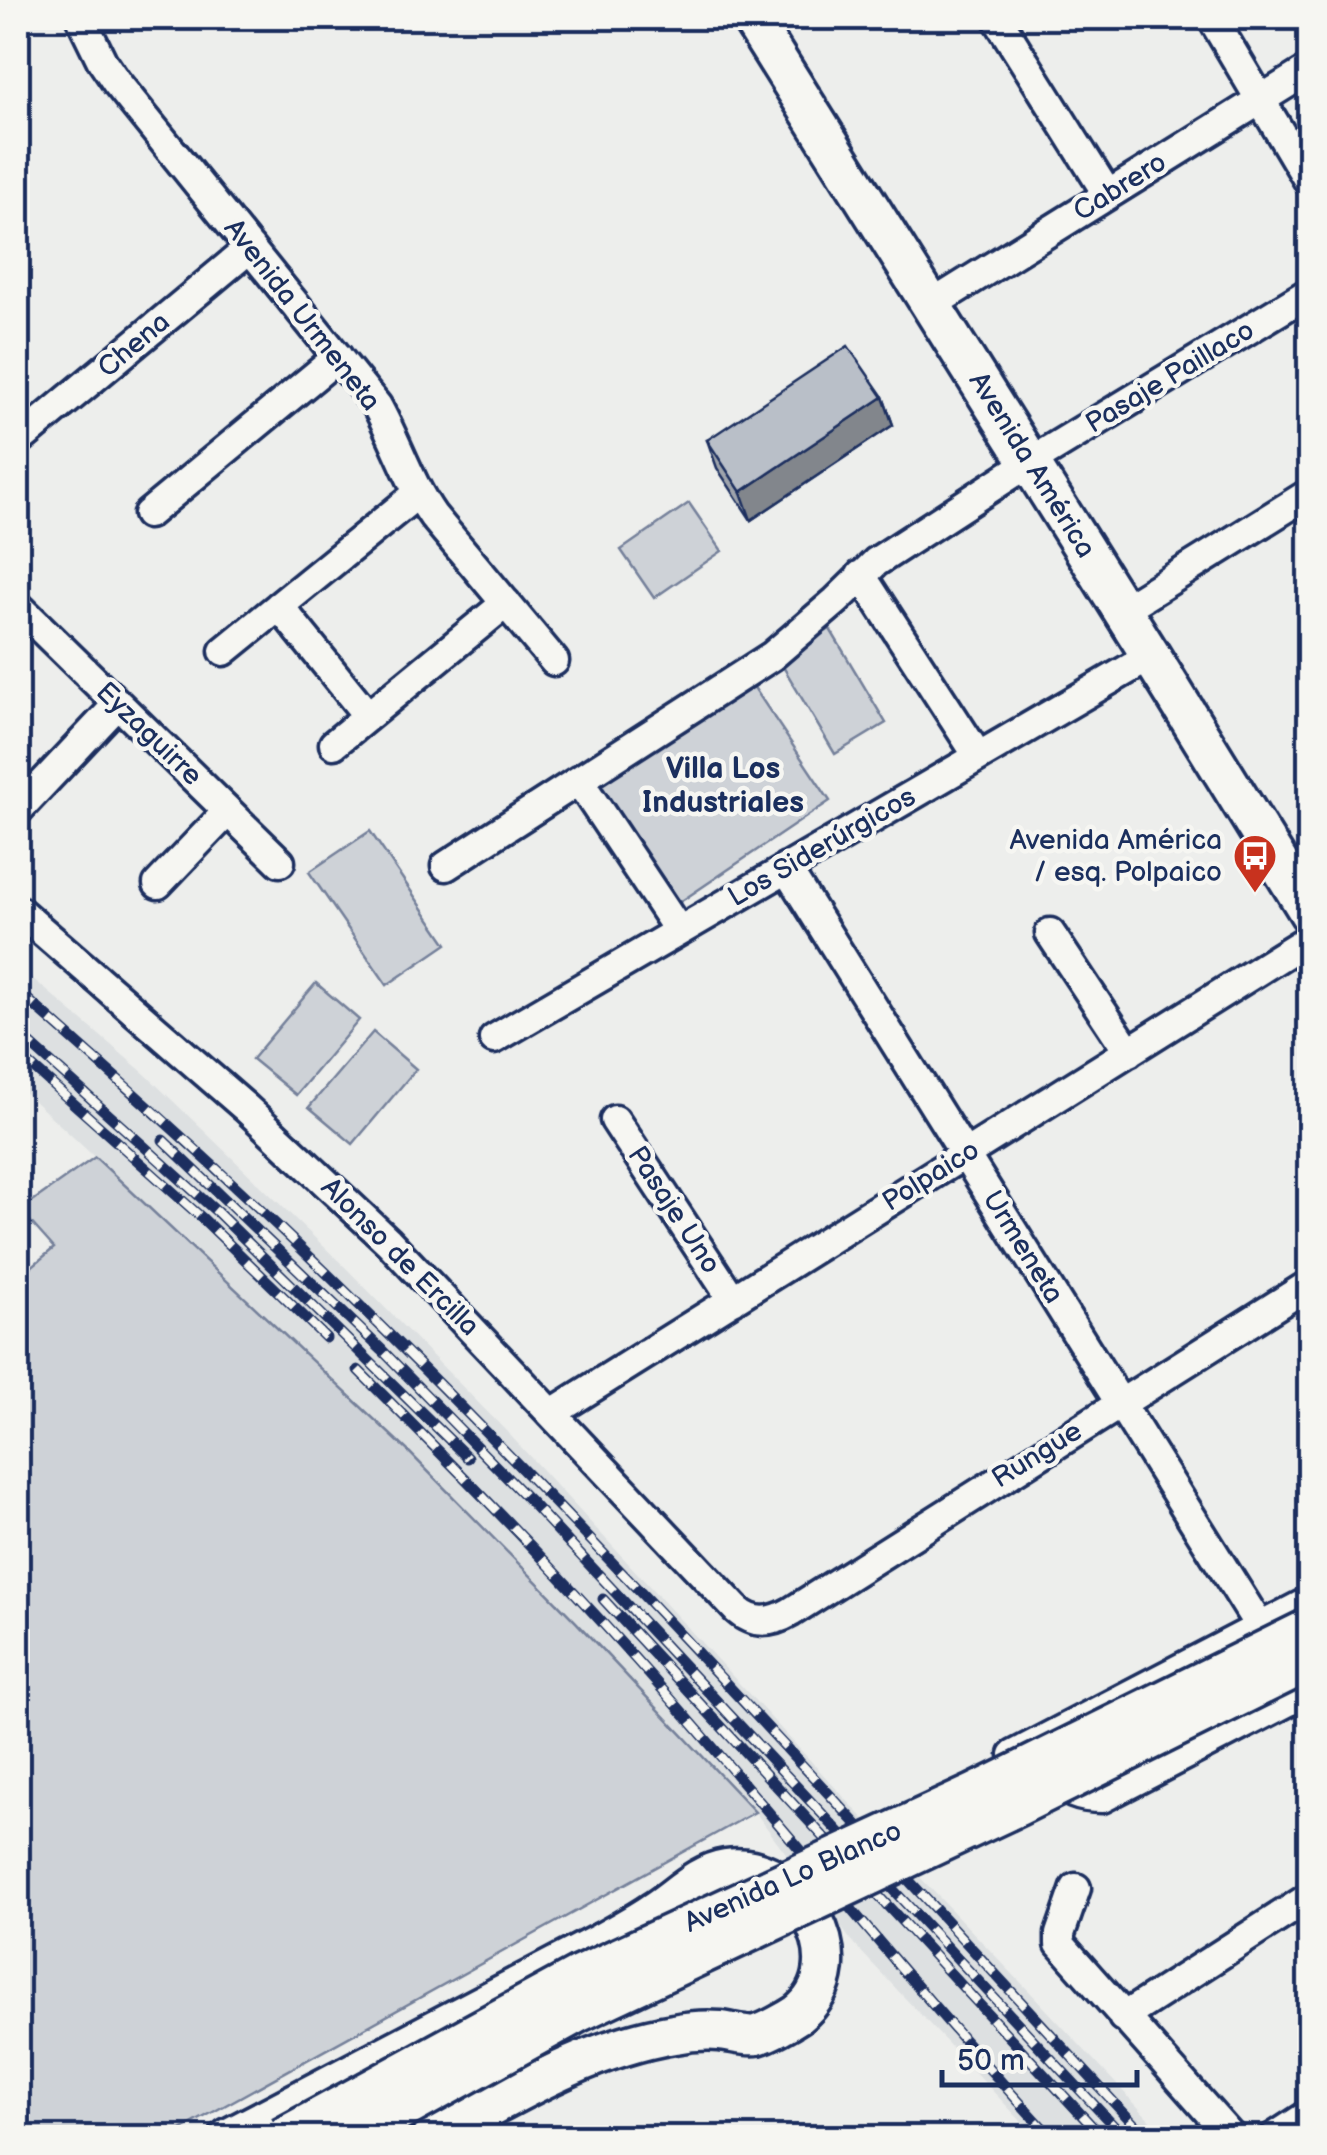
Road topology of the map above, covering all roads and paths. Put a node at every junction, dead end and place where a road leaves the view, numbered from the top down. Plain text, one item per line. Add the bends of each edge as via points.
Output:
1 (81, 18) edge
2 (751, 18) edge
3 (997, 18) edge
4 (1212, 18) edge
5 (1310, 69) edge
6 (1261, 98) junction
7 (1310, 183) edge
8 (1108, 195) junction
9 (250, 248) junction
10 (1310, 292) edge
11 (931, 305) junction
12 (338, 357) junction
13 (18, 441) edge
14 (1030, 462) junction
15 (417, 494) junction
16 (1305, 505) edge
17 (148, 514) dead end
18 (862, 574) junction
19 (506, 603) junction
20 (279, 606) junction
21 (1122, 610) junction
22 (22, 618) edge
23 (224, 650) dead end
24 (1151, 656) junction
25 (554, 661) dead end
26 (118, 704) junction
27 (368, 716) junction
28 (334, 744) dead end
29 (978, 756) junction
30 (579, 781) junction
31 (18, 810) edge
32 (228, 811) junction
33 (280, 862) dead end
34 (446, 866) dead end
35 (786, 868) junction
36 (158, 884) dead end
37 (18, 910) edge
38 (1310, 914) edge
39 (679, 931) junction
40 (1050, 933) dead end
41 (1310, 938) edge
42 (494, 1039) dead end
43 (1128, 1052) junction
44 (615, 1120) dead end
45 (966, 1154) junction
46 (1310, 1284) edge
47 (733, 1300) junction
48 (1120, 1403) junction
49 (552, 1413) junction
50 (1310, 1601) edge
51 (763, 1622) joint
52 (1260, 1626) junction
53 (1310, 1628) edge
54 (1308, 1688) edge
55 (1050, 1736) junction
56 (968, 1779) dead end
57 (1076, 1888) dead end
58 (1310, 1897) edge
59 (1123, 2018) junction
60 (1310, 2114) edge
61 (228, 2138) edge
62 (282, 2138) edge
63 (351, 2138) edge
64 (432, 2138) edge
65 (1232, 2138) edge
66 (1273, 2138) edge

1 - 9 street, Avenida Urmeneta via 118,83
2 - 11 main road, Avenida América
3 - 8 street
4 - 6 street
5 - 6 street, Cabrero
6 - 7 street
6 - 8 street, Cabrero
8 - 11 street, Cabrero
9 - 12 street, Avenida Urmeneta
9 - 13 street, Chena
10 - 14 street, Pasaje Paillaco
11 - 14 main road, Avenida América
12 - 15 street, Avenida Urmeneta via 377,406
12 - 17 street
14 - 18 street, Pasaje Paillaco
14 - 21 main road, Avenida América
15 - 19 street, Avenida Urmeneta
15 - 20 street
16 - 21 street
18 - 29 street
18 - 30 street, Pasaje Paillaco via 772,656
19 - 25 street, Avenida Urmeneta
19 - 27 street
20 - 23 street
20 - 27 street
21 - 24 main road, Avenida América
22 - 26 street, Eyzaguirre
24 - 29 street, Los Siderúrgicos
24 - 38 main road, Avenida América
26 - 31 street
26 - 32 street, Eyzaguirre
27 - 28 street
29 - 35 street, Los Siderúrgicos
30 - 34 street, Pasaje Paillaco
30 - 39 street
32 - 33 street, Eyzaguirre
32 - 36 street
35 - 39 street, Los Siderúrgicos
35 - 45 street, Urmeneta
37 - 49 street, Alonso de Ercilla via 322,1178
39 - 42 street, Los Siderúrgicos
40 - 43 street
41 - 43 street, Polpaico
43 - 45 street, Polpaico
44 - 47 street, Pasaje Uno
45 - 47 street, Polpaico
45 - 48 street, Urmeneta
46 - 48 street, Rungue
47 - 49 street, Polpaico
48 - 51 street, Rungue via 791,1612
48 - 52 street, Urmeneta
49 - 51 street, Alonso de Ercilla via 737,1610
50 - 52 street
52 - 55 street
53 - 62 main road, Avenida Lo Blanco, bridge via 596,1968
54 - 55 street via 1102,1798 1060,1787 1045,1763
54 - 63 main road, Avenida Lo Blanco, bridge via 948,1840 684,1961
55 - 56 street
57 - 59 street via 1060,1944
58 - 59 street
59 - 65 street
60 - 66 street
61 - 64 main road via 603,1942 717,1871 742,1868 772,1877 795,1894 817,1926 826,1960 822,1981 788,2020 757,2035 674,2034 604,2052

